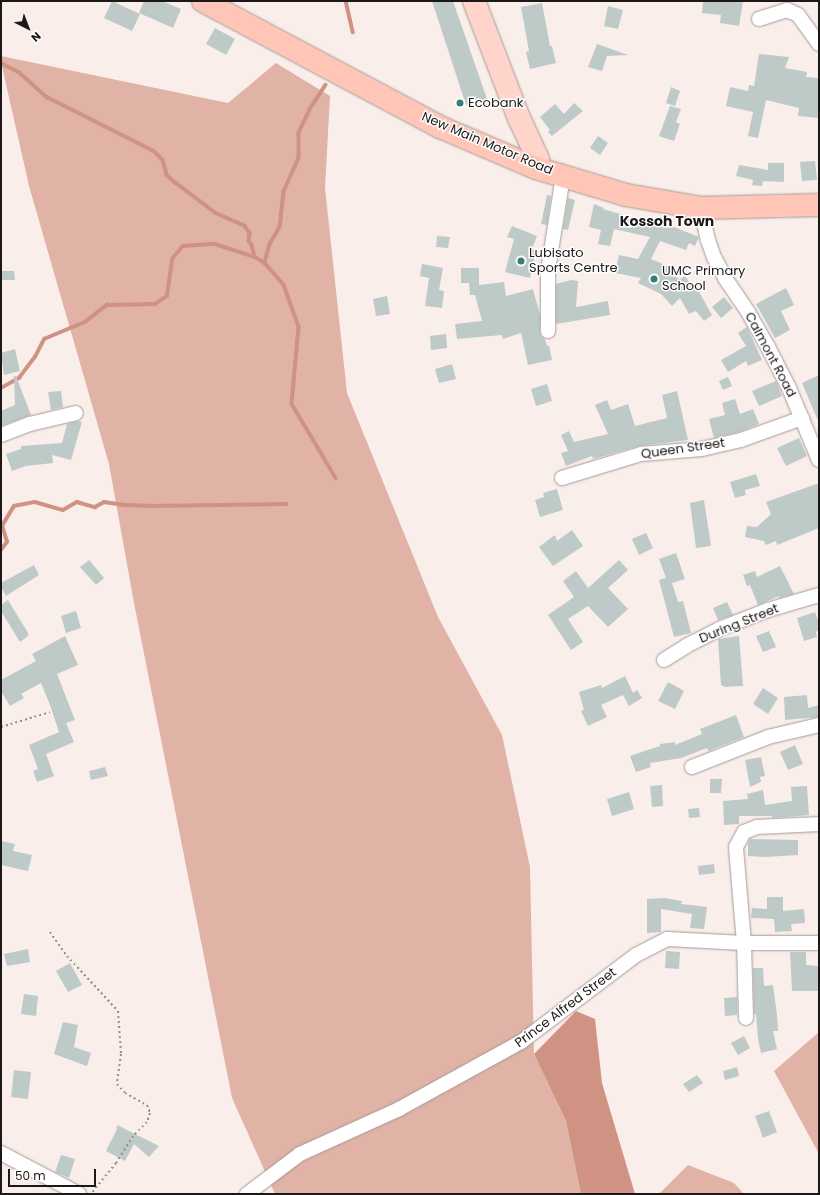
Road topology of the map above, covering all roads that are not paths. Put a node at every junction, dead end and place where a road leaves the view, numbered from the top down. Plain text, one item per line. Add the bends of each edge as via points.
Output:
1 (203, 1) edge
2 (226, 1) edge
3 (474, 1) edge
4 (759, 19) dead end
5 (819, 44) edge
6 (537, 163) junction
7 (563, 176) junction
8 (819, 194) edge
9 (819, 205) edge
10 (701, 208) junction
11 (548, 331) dead end
12 (76, 413) dead end
13 (802, 418) junction
14 (1, 435) edge
15 (819, 460) edge
16 (562, 478) dead end
17 (819, 595) edge
18 (664, 660) dead end
19 (819, 725) edge
20 (692, 767) dead end
21 (819, 824) edge
22 (744, 943) junction
23 (819, 943) edge
24 (746, 1018) dead end
25 (1, 1153) edge
26 (79, 1194) edge
27 (247, 1194) edge

1 - 6 highway, New Main Motor Road via 440,127
2 - 6 highway, New Main Motor Road via 444,117
3 - 6 main road
4 - 5 street via 787,10 798,15
6 - 7 highway, New Main Motor Road
6 - 8 highway, New Main Motor Road via 628,186 701,197
7 - 10 highway, New Main Motor Road via 626,195
7 - 11 street via 548,270
9 - 10 highway, New Main Motor Road
10 - 13 street, Calmont Road via 714,257 768,347
12 - 14 street via 30,424
13 - 15 street, Calmont Road
13 - 16 street, Queen Street via 741,440 702,449 641,454
17 - 18 street, During Street via 768,610 719,629
19 - 20 street via 768,737
21 - 22 street via 757,827 744,832 736,847
22 - 23 street, Prince Alfred Street
22 - 24 street
22 - 27 street, Prince Alfred Street via 667,939 636,955 521,1042 399,1109 300,1154
25 - 26 street

